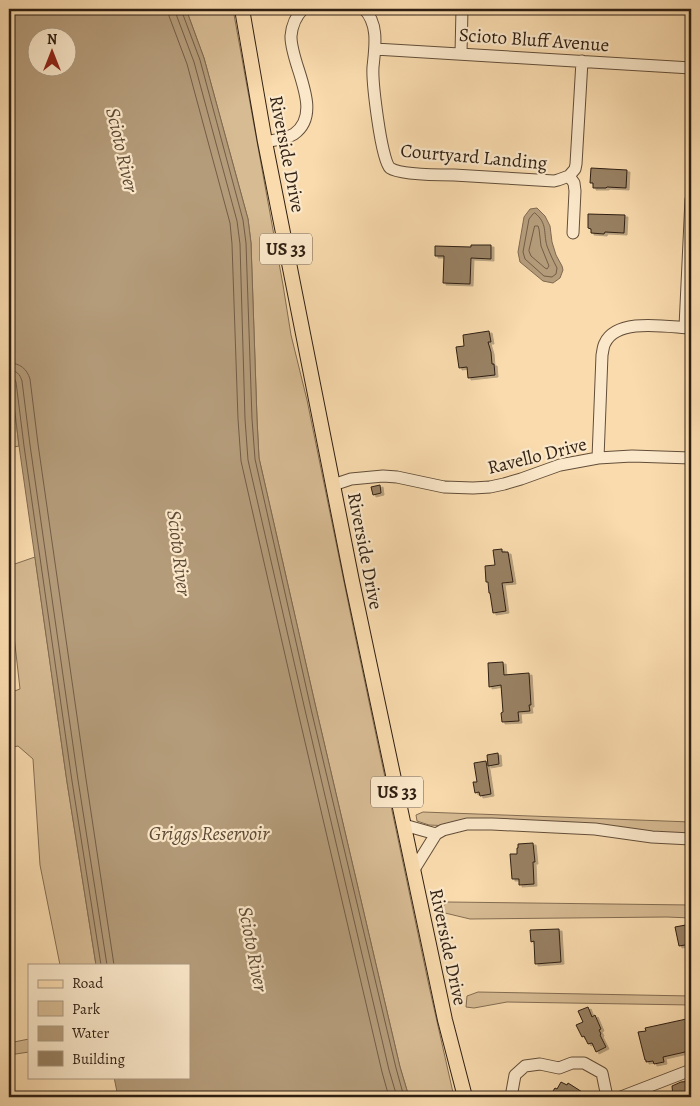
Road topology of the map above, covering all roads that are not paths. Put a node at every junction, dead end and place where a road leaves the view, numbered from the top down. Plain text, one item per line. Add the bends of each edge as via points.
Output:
1 (242, 9) edge
2 (303, 9) edge
3 (364, 9) edge
4 (462, 9) edge
5 (375, 49) junction
6 (461, 53) junction
7 (582, 61) junction
8 (691, 68) edge
9 (265, 142) junction
10 (569, 176) junction
11 (691, 199) edge
12 (573, 233) dead end
13 (688, 328) edge
14 (598, 458) junction
15 (691, 458) edge
16 (333, 485) junction
17 (404, 825) junction
18 (436, 834) junction
19 (691, 839) edge
20 (413, 871) junction
21 (691, 1070) edge
22 (466, 1097) edge
23 (511, 1097) edge
24 (607, 1097) edge
25 (621, 1097) edge

1 - 9 main road, Riverside Drive / US 33
2 - 9 street via 293,24 291,38 307,105 306,117 294,134
3 - 5 street, Courtyard Landing via 372,20
4 - 6 street
5 - 6 street, Scioto Bluff Avenue
5 - 10 street, Courtyard Landing via 372,72 376,110 384,154 392,169 554,181
6 - 7 street, Scioto Bluff Avenue
7 - 8 street, Scioto Bluff Avenue
7 - 10 street via 576,164
9 - 16 main road, Riverside Drive / US 33
10 - 12 street via 574,183
11 - 13 street
13 - 14 street via 630,326 612,334 604,343
14 - 15 street, Ravello Drive
14 - 16 street, Ravello Drive via 560,465 490,487 444,487 383,476 351,479
16 - 17 main road, Riverside Drive / US 33
17 - 18 street
17 - 20 main road, Riverside Drive / US 33
18 - 19 street via 467,824 492,824 596,829
18 - 20 street
20 - 22 main road, Riverside Drive / US 33 via 445,1020
21 - 25 street
23 - 24 street via 515,1075 525,1066 540,1064 559,1068 572,1063 584,1063 602,1073

